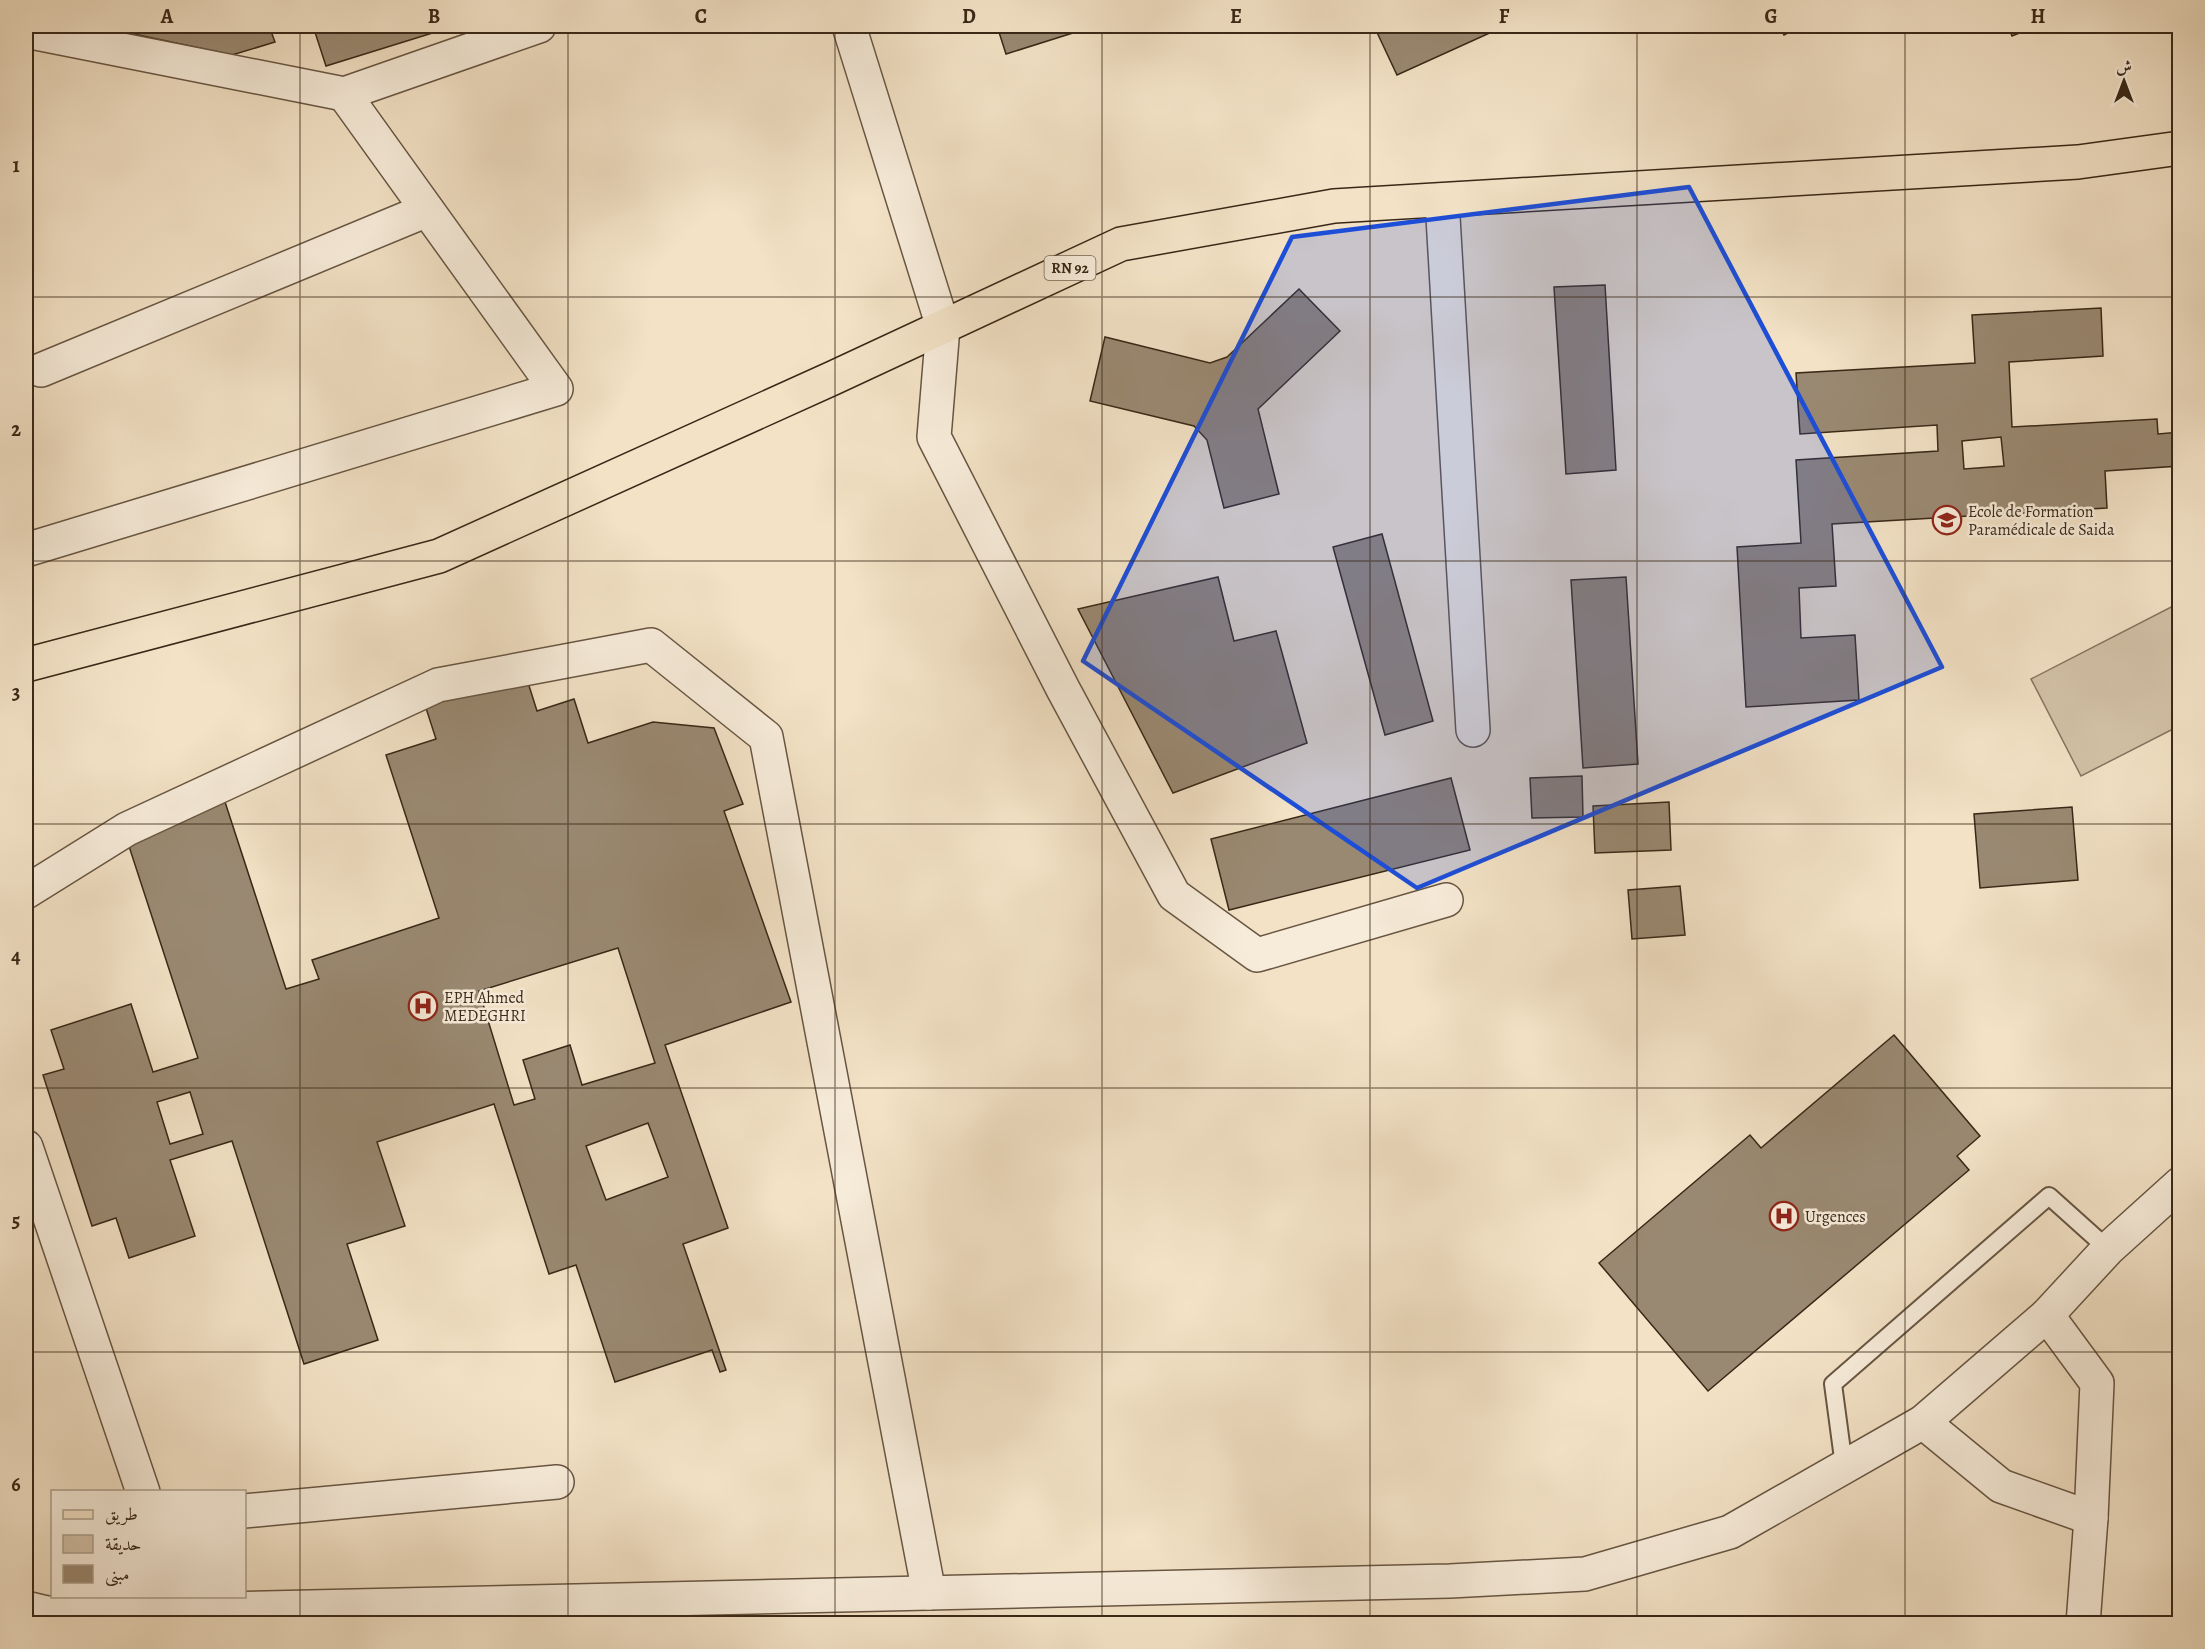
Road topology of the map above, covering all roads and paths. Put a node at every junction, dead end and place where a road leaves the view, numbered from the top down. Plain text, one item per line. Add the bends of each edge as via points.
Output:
1 (539, 26) edge
2 (849, 26) edge
3 (26, 31) edge
4 (96, 35) edge
5 (344, 94) junction
6 (2180, 148) edge
7 (1442, 200) junction
8 (427, 210) junction
9 (943, 327) junction
10 (41, 370) dead end
11 (26, 550) edge
12 (26, 665) edge
13 (1473, 730) dead end
14 (26, 892) edge
15 (1446, 900) dead end
16 (26, 1148) edge
17 (2180, 1184) edge
18 (2108, 1249) junction
19 (2047, 1315) junction
20 (1923, 1422) junction
21 (1844, 1466) junction
22 (557, 1482) dead end
23 (143, 1490) edge
24 (246, 1511) edge
25 (2091, 1518) junction
26 (929, 1593) junction
27 (26, 1608) edge
28 (89, 1618) edge
29 (2083, 1623) edge

1 - 5 street
2 - 9 street
3 - 4 street
4 - 5 street
5 - 8 street
6 - 7 main road, RN 92 via 2078,162
7 - 9 main road, RN 92 via 1334,206 1121,244
7 - 13 street
8 - 10 street
8 - 11 street via 556,389
9 - 12 main road, RN 92 via 439,556
9 - 15 street via 934,437 1174,895 1257,955
14 - 26 street via 128,829 438,685 651,645 766,737
16 - 23 street
17 - 18 street
18 - 19 street
18 - 21 lane via 2049,1196 1833,1384
19 - 20 street
19 - 25 street via 2097,1383
20 - 21 street
20 - 25 street via 2001,1486
21 - 26 street via 1730,1532 1586,1575
22 - 24 street
25 - 29 street
26 - 28 street
27 - 28 street

